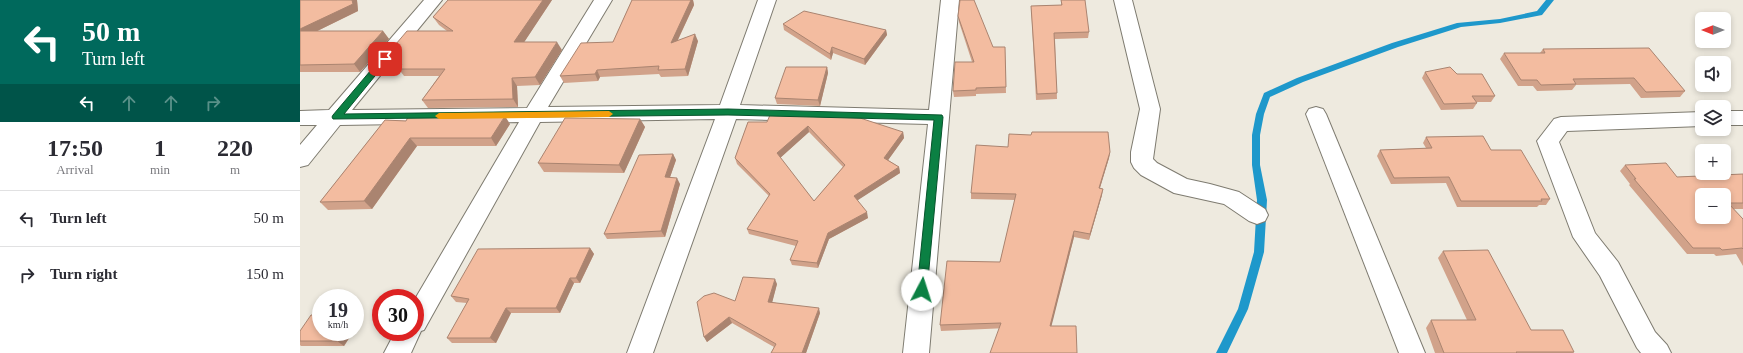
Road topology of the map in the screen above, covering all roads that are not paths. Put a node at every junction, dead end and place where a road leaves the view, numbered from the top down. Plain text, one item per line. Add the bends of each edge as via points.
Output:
1 (433, 0) edge
2 (603, 0) edge
3 (767, 0) edge
4 (950, 0) edge
5 (1123, 0) edge
6 (728, 112) junction
7 (1316, 114) dead end
8 (533, 115) junction
9 (336, 117) junction
10 (939, 117) junction
11 (300, 118) edge
12 (1731, 118) edge
13 (1743, 118) edge
14 (1695, 119) edge
15 (300, 159) edge
16 (1257, 215) dead end
17 (424, 306) edge
18 (404, 341) edge
19 (397, 353) edge
20 (640, 353) edge
21 (916, 353) edge
22 (1412, 353) edge
23 (1658, 353) edge

1 - 9 street
2 - 8 street
3 - 6 street
4 - 10 street
5 - 16 street via 1150,109 1142,162 1149,169 1182,187 1232,198
6 - 8 street
6 - 10 street
6 - 20 street
7 - 22 street
8 - 9 street
8 - 17 street
9 - 11 street
9 - 15 street
10 - 21 street
12 - 13 street
14 - 23 street via 1561,124 1548,141 1585,237 1609,269 1646,340
18 - 19 street

